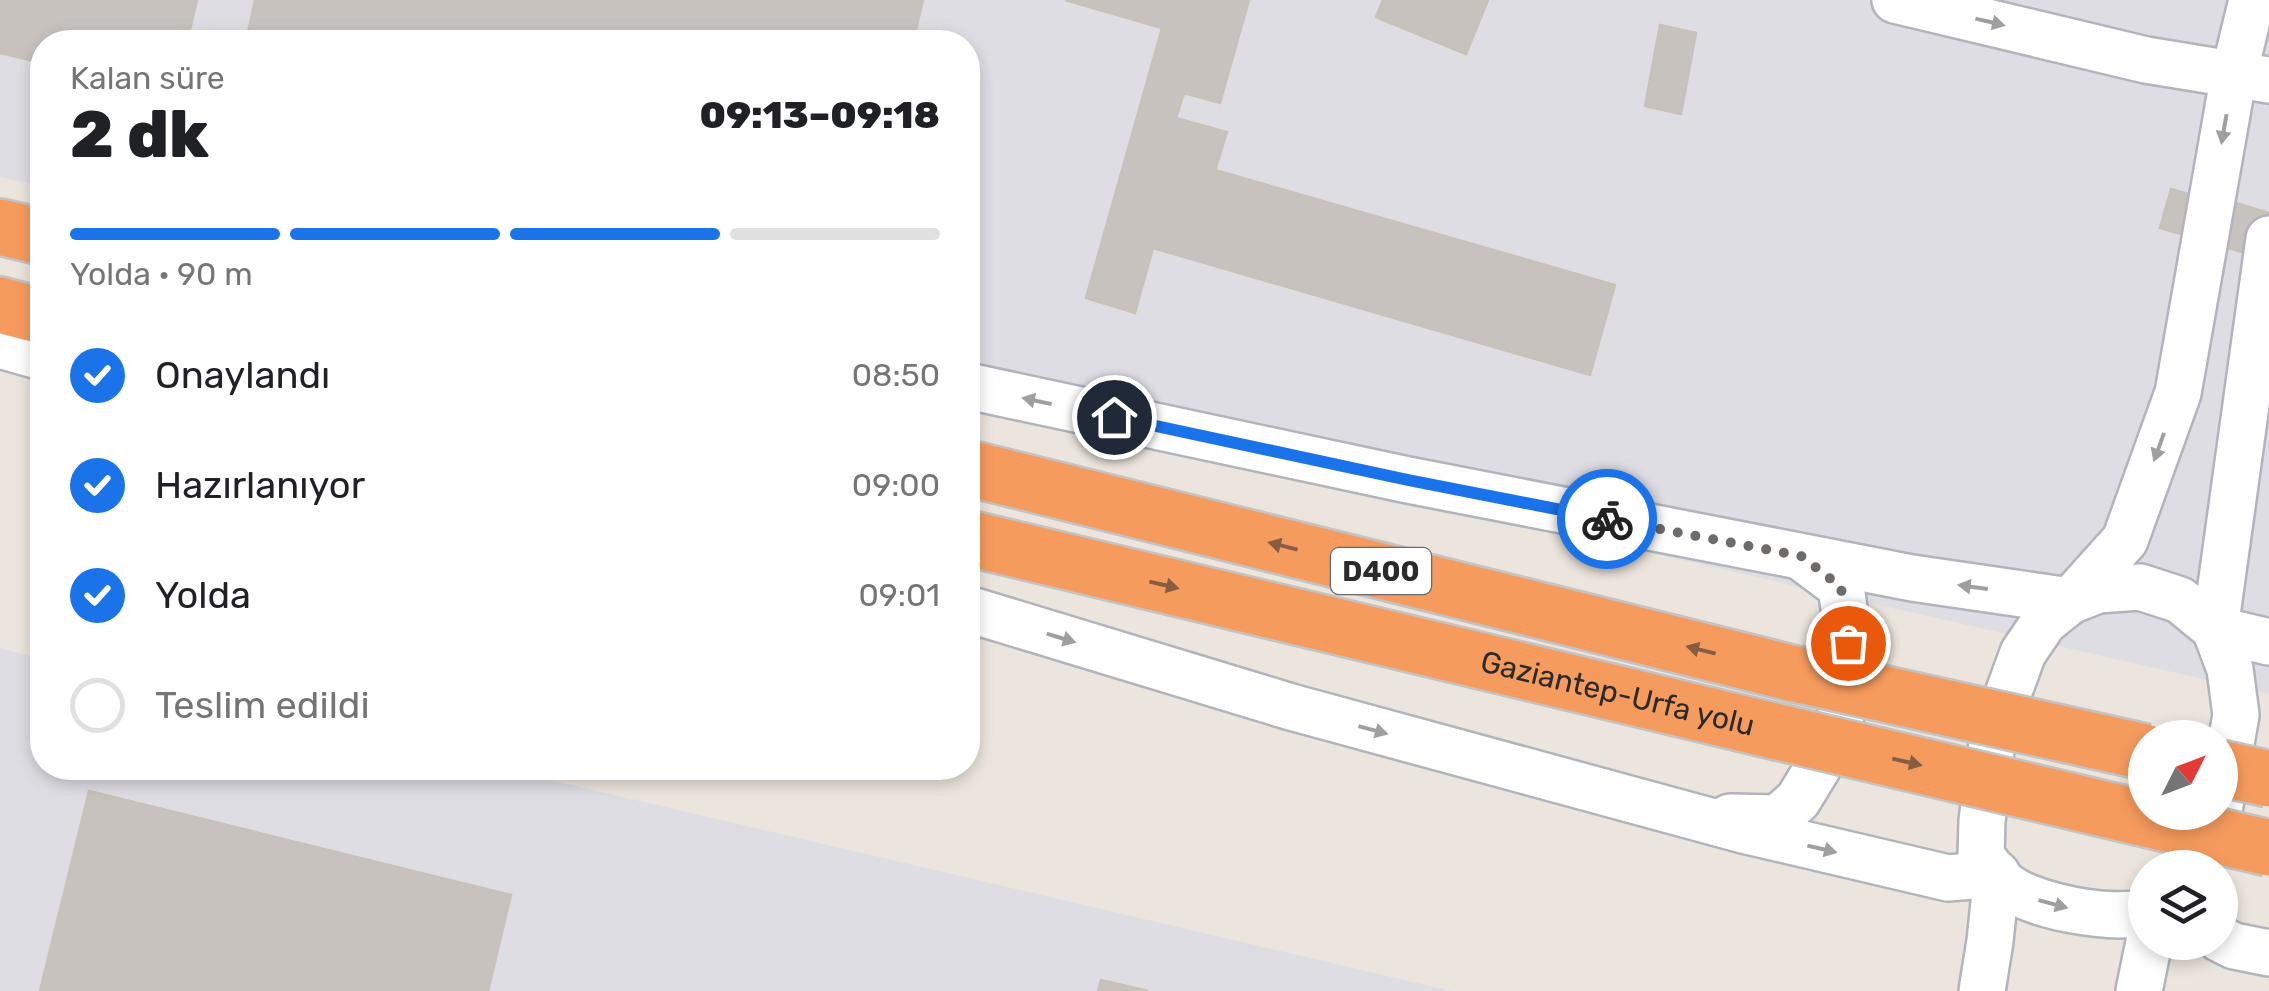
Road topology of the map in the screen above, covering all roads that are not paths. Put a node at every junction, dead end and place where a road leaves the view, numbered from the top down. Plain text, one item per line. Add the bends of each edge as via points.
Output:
1 (1895, 0) edge
2 (2246, 5) edge
3 (2252, 77) edge
4 (0, 226) edge
5 (30, 234) edge
6 (2269, 239) edge
7 (0, 306) edge
8 (30, 313) edge
9 (0, 345) edge
10 (30, 354) edge
11 (980, 389) edge
12 (980, 471) edge
13 (980, 541) edge
14 (1801, 556) junction
15 (2070, 601) junction
16 (980, 614) edge
17 (2215, 629) junction
18 (2269, 642) edge
19 (2235, 720) edge
20 (2128, 748) edge
21 (2238, 772) edge
22 (2269, 779) edge
23 (1693, 817) junction
24 (2269, 848) edge
25 (1996, 874) junction
26 (2128, 914) edge
27 (2238, 947) edge
28 (2269, 953) edge
29 (2146, 960) edge
30 (2161, 960) edge
31 (1982, 991) edge
32 (2139, 991) edge
33 (2164, 991) edge

1 -> 3 street via 2146,60
2 - 3 street
3 -> 15 street via 2178,393 2125,540
4 - 5 highway
6 - 17 street
7 - 8 highway
9 - 10 street
14 -> 11 street
20 -> 12 highway, Gaziantep-Urfa yolu / D400, bridge via 1795,674
13 -> 24 highway, Gaziantep-Urfa yolu / D400, bridge
15 -> 14 street
14 - 23 street via 1841,587 1848,643 1840,731 1798,800 1778,818
15 - 17 street via 2098,590 2140,588 2180,600
15 - 25 street via 2044,622 2024,653 1993,736 1981,856
16 -> 23 street via 1292,708
17 - 18 street
17 - 19 street via 2230,669
21 - 22 highway, bridge
23 -> 25 street via 1948,878
25 -> 26 street via 2046,904
25 - 31 street
27 - 28 street
29 - 32 street
30 - 33 street

